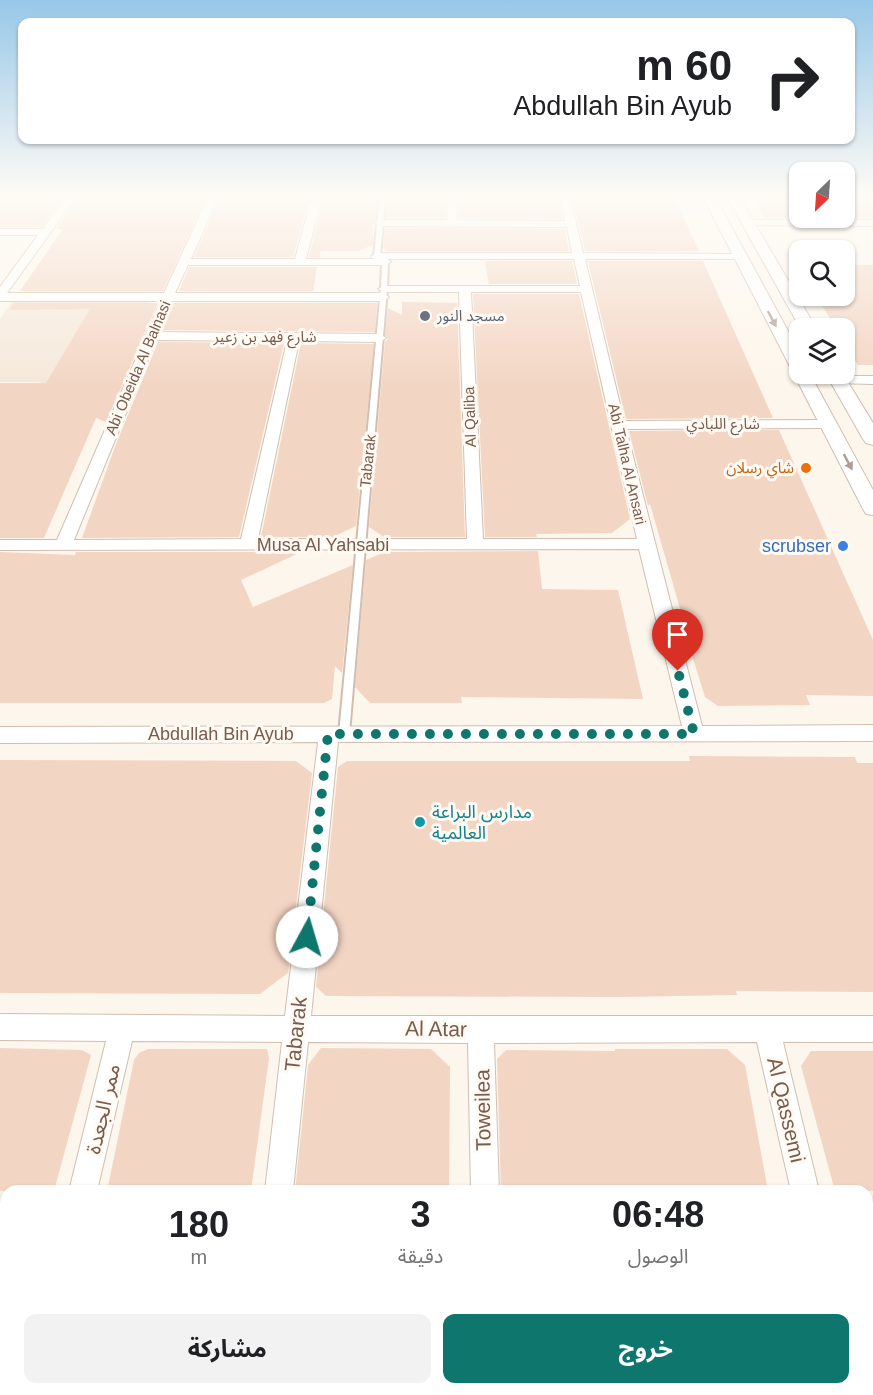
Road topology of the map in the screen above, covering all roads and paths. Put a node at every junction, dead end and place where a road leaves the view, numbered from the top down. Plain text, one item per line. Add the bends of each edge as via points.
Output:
1 (26, 258) edge
2 (186, 258) edge
3 (301, 258) edge
4 (440, 258) edge
5 (579, 258) edge
6 (740, 258) edge
7 (768, 258) edge
8 (381, 259) junction
9 (184, 262) junction
10 (300, 262) junction
11 (465, 289) junction
12 (585, 289) junction
13 (384, 293) junction
14 (0, 296) edge
15 (168, 297) junction
16 (802, 318) edge
17 (151, 336) junction
18 (294, 337) junction
19 (380, 338) junction
20 (789, 351) edge
21 (855, 378) edge
22 (873, 380) edge
23 (806, 384) edge
24 (840, 384) edge
25 (617, 424) junction
26 (828, 424) junction
27 (873, 439) edge
28 (873, 510) edge
29 (646, 544) junction
30 (0, 545) edge
31 (63, 545) junction
32 (359, 545) junction
33 (475, 545) junction
34 (248, 546) junction
35 (873, 733) edge
36 (336, 734) junction
37 (694, 734) junction
38 (0, 735) edge
39 (0, 1026) edge
40 (122, 1026) junction
41 (297, 1027) junction
42 (767, 1029) junction
43 (873, 1029) edge
44 (481, 1030) junction
45 (84, 1185) edge
46 (280, 1185) edge
47 (485, 1185) edge
48 (804, 1185) edge

1 - 14 street
2 - 9 street, Abi Obeida Al Balnasi
3 - 10 street
4 - 8 street
5 - 12 street, Abi Talha Al Ansari
6 -> 20 street
7 - 16 street
8 - 10 street
8 - 13 lane, Tabarak
9 - 10 street
9 - 15 street, Abi Obeida Al Balnasi
11 - 12 street
11 - 13 street
11 - 33 street, Al Qaliba
12 - 25 street, Abi Talha Al Ansari
13 - 15 street
13 - 19 lane, Tabarak
14 - 15 street
15 - 17 street, Abi Obeida Al Balnasi
17 - 18 street, شارع فهد بن زعير
17 - 31 street, Abi Obeida Al Balnasi
18 - 19 street, شارع فهد بن زعير
18 - 34 street
19 - 32 lane, Tabarak
21 - 22 street
23 - 26 street
24 - 27 street
25 - 26 street, شارع اللبادي
25 - 29 street, Abi Talha Al Ansari
26 -> 28 street
29 - 33 street, Musa Al Yahsabi
29 - 37 street, Abi Talha Al Ansari
30 - 31 street, Musa Al Yahsabi
31 - 34 street, Musa Al Yahsabi
32 - 33 street, Musa Al Yahsabi
32 - 34 street, Musa Al Yahsabi
32 - 36 lane, Tabarak
35 - 37 street, Abdullah Bin Ayub
36 - 37 street, Abdullah Bin Ayub
36 - 38 street, Abdullah Bin Ayub
36 - 41 street, Tabarak
39 - 40 street, Al Atar
40 - 41 street, Al Atar
40 - 45 street, ممر الجعدة
41 - 44 street, Al Atar
41 - 46 street, Tabarak
42 - 43 street, Al Atar
42 - 44 street, Al Atar
42 - 48 street, Al Qassemi
44 - 47 street, Toweilea

